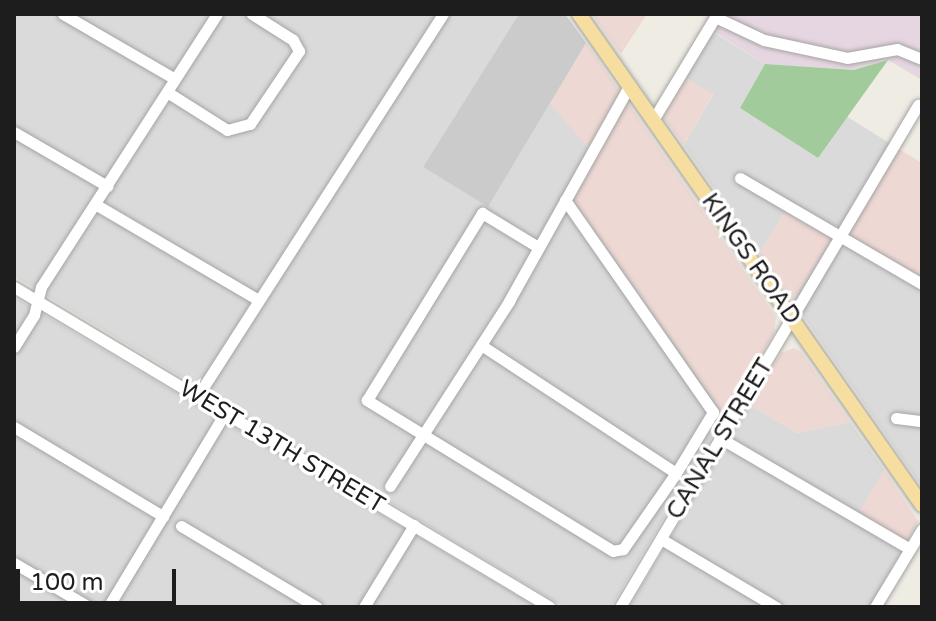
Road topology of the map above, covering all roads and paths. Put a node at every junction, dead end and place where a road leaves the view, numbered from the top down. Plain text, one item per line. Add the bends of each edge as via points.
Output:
1 (63, 14) edge
2 (217, 14) edge
3 (252, 14) edge
4 (443, 14) edge
5 (579, 14) edge
6 (715, 18) edge
7 (922, 59) edge
8 (175, 79) junction
9 (629, 86) junction
10 (167, 92) junction
11 (918, 105) dead end
12 (653, 120) junction
13 (14, 132) edge
14 (740, 178) dead end
15 (107, 186) junction
16 (565, 200) junction
17 (95, 204) junction
18 (841, 236) junction
19 (538, 247) junction
20 (922, 284) edge
21 (14, 287) edge
22 (257, 299) junction
23 (37, 303) junction
24 (791, 318) junction
25 (481, 345) junction
26 (14, 347) edge
27 (197, 397) junction
28 (225, 413) junction
29 (896, 418) dead end
30 (922, 421) edge
31 (14, 427) edge
32 (423, 435) junction
33 (720, 438) junction
34 (676, 473) junction
35 (390, 486) dead end
36 (922, 505) edge
37 (163, 516) junction
38 (414, 525) junction
39 (181, 526) dead end
40 (922, 529) edge
41 (661, 539) junction
42 (910, 549) junction
43 (14, 563) edge
44 (89, 607) edge
45 (108, 607) edge
46 (317, 607) edge
47 (364, 607) edge
48 (550, 607) edge
49 (620, 607) edge
50 (776, 607) edge
51 (875, 607) edge

1 - 8 street
2 - 8 street
3 - 10 street via 293,40 299,51 250,124 227,130
4 - 22 street
5 - 9 main road, KINGS ROAD
6 - 7 street via 764,40 823,54 865,59 906,49
6 - 12 street
8 - 10 street
9 - 12 main road, KINGS ROAD
9 - 16 street
10 - 15 street
11 - 18 street, CANAL STREET
12 - 24 main road, KINGS ROAD
13 - 15 street
14 - 18 street
15 - 17 street
16 - 19 street
16 - 34 street via 713,412
17 - 22 street
17 - 23 street via 41,287
18 - 20 street
18 - 24 street, CANAL STREET
19 - 25 street
19 - 32 street via 482,213 367,400
21 - 23 street, WEST 13TH STREET
22 - 27 street
23 - 26 street
23 - 27 street, WEST 13TH STREET
24 - 33 street, CANAL STREET
24 - 36 main road, KINGS ROAD
25 - 32 street
25 - 34 street
27 - 28 street, WEST 13TH STREET
28 - 37 street
28 - 38 street, WEST 13TH STREET
29 - 30 street
31 - 37 street
32 - 34 street via 613,551 631,542
32 - 35 street
33 - 41 street, CANAL STREET
33 - 42 street
37 - 45 street
38 - 47 street
38 - 48 street, WEST 13TH STREET
39 - 46 street
40 - 42 street
41 - 49 street, CANAL STREET
41 - 50 street
42 - 51 street
43 - 44 street

